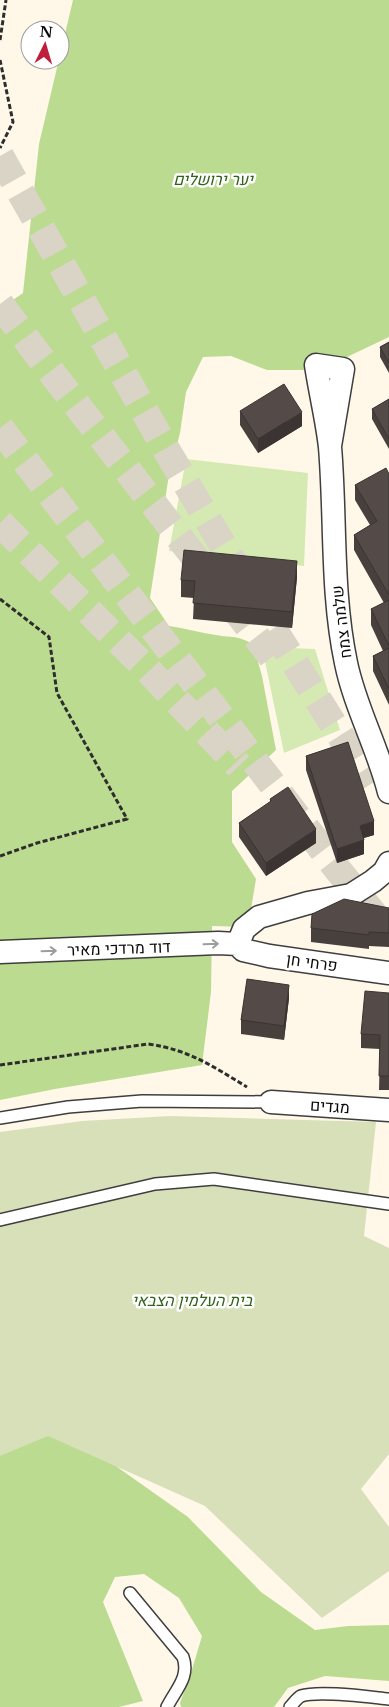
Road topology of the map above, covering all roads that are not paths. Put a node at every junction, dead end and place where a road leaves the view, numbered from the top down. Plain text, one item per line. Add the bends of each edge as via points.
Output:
1 (330, 446) dead end
2 (389, 792) edge
3 (389, 863) edge
4 (238, 944) junction
5 (0, 952) edge
6 (389, 973) edge
7 (271, 1102) joint
8 (389, 1110) edge
9 (0, 1118) edge
10 (389, 1204) edge
11 (0, 1220) edge
12 (130, 1592) dead end
13 (329, 1695) junction
14 (389, 1699) edge
15 (167, 1707) edge
16 (290, 1707) edge
17 (328, 1707) edge

1 - 2 street, שלמה צמח via 338,618 346,664
3 - 4 street via 374,881 351,895 259,917 244,929
5 -> 4 street, דוד מרדכי מאיר
4 - 6 street, פרחי חן via 243,950 269,956
7 - 8 street, מגדים
7 - 9 lane via 142,1101 68,1107
10 - 11 lane via 214,1179 154,1184
12 - 15 lane via 183,1657 186,1667 182,1682
13 - 14 lane
13 - 16 lane via 300,1697
13 - 17 lane

